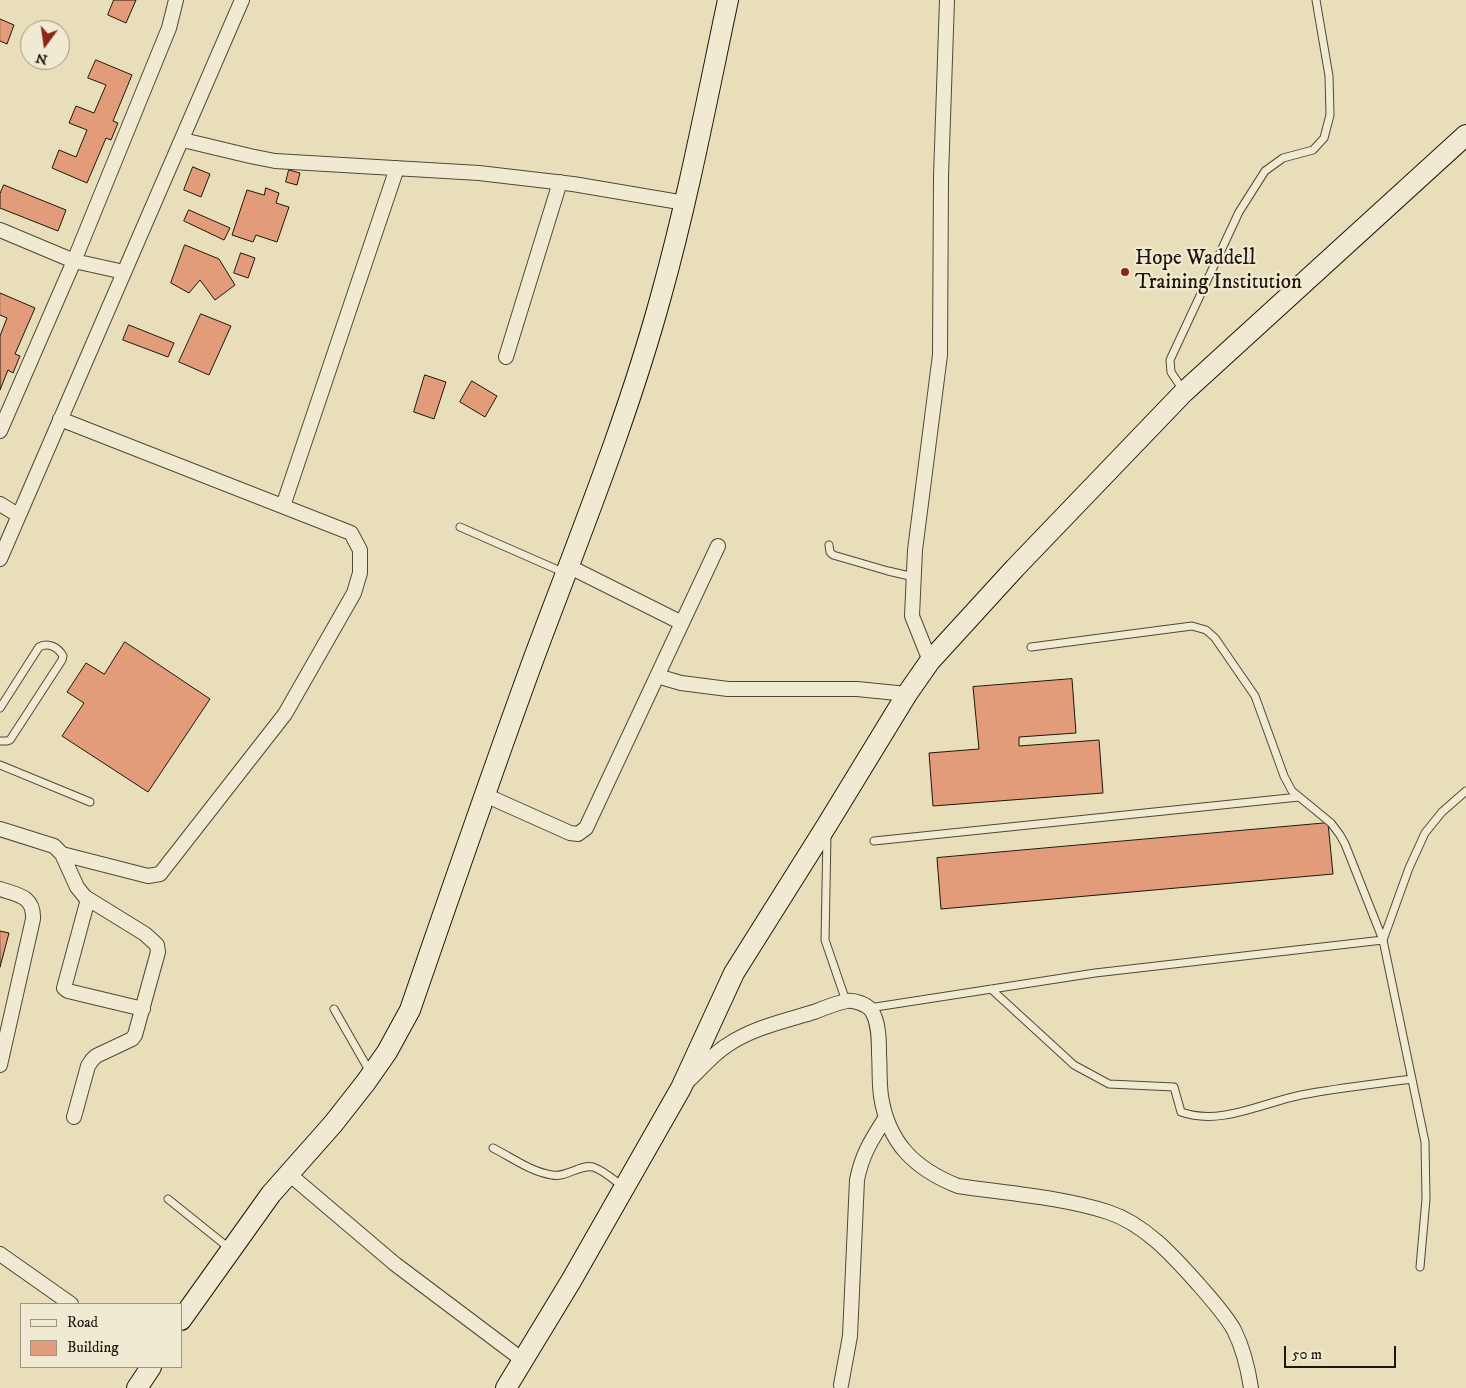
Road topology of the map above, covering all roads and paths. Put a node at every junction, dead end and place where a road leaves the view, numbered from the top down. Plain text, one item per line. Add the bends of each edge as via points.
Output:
1 (176, 0) edge
2 (242, 0) edge
3 (728, 0) edge
4 (947, 0) edge
5 (1316, 0) edge
6 (1466, 135) edge
7 (183, 140) junction
8 (396, 168) junction
9 (560, 182) junction
10 (685, 203) junction
11 (0, 230) edge
12 (74, 261) junction
13 (124, 272) junction
14 (506, 357) dead end
15 (1184, 392) junction
16 (60, 419) junction
17 (0, 431) edge
18 (0, 504) edge
19 (283, 506) junction
20 (18, 515) junction
21 (460, 527) dead end
22 (829, 545) dead end
23 (718, 546) dead end
24 (0, 559) edge
25 (567, 570) junction
26 (914, 577) junction
27 (682, 623) junction
28 (1031, 647) dead end
29 (930, 661) junction
30 (657, 676) junction
31 (907, 694) junction
32 (0, 708) edge
33 (0, 742) edge
34 (0, 765) edge
35 (1466, 791) edge
36 (485, 795) junction
37 (1299, 796) junction
38 (90, 802) dead end
39 (828, 825) junction
40 (0, 829) edge
41 (874, 842) dead end
42 (62, 854) junction
43 (0, 889) edge
44 (88, 898) junction
45 (1383, 940) junction
46 (991, 989) junction
47 (846, 1001) junction
48 (143, 1008) junction
49 (869, 1008) junction
50 (334, 1009) dead end
51 (0, 1065) edge
52 (372, 1074) junction
53 (1412, 1079) junction
54 (681, 1088) junction
55 (74, 1117) dead end
56 (886, 1117) junction
57 (493, 1148) dead end
58 (289, 1174) junction
59 (624, 1187) junction
60 (168, 1199) dead end
61 (231, 1250) junction
62 (0, 1254) edge
63 (1420, 1267) dead end
64 (70, 1303) edge
65 (182, 1319) edge
66 (524, 1361) junction
67 (150, 1368) edge
68 (842, 1385) dead end
69 (137, 1388) edge
70 (506, 1388) edge
71 (1251, 1388) edge

1 - 12 street via 169,28
2 - 7 street
3 - 10 street
4 - 26 street via 941,176 940,355
5 - 15 lane via 1329,76 1330,116 1324,138 1314,150 1283,158 1265,171 1239,212 1170,360 1171,372
6 - 15 street
7 - 8 street via 276,161
7 - 13 street
8 - 9 street
8 - 19 street
9 - 10 street
9 - 14 street
10 - 25 street via 635,380
11 - 12 street
12 - 13 street
12 - 17 street
13 - 16 street
15 - 29 street
16 - 19 street
16 - 20 street
18 - 20 street
19 - 42 street via 351,533 360,550 360,573 354,593 285,714 160,874 148,876
20 - 24 street
21 - 25 lane
22 - 26 lane via 833,555
23 - 27 street
25 - 27 street
25 - 36 street
26 - 29 street via 912,616
27 - 30 street
28 - 37 lane via 1192,626 1206,630 1255,696 1284,776 1292,791
29 - 31 street
30 - 31 street via 681,683 728,689 857,688
30 - 36 street via 586,828 578,834
31 - 39 street
32 - 33 lane via 39,647 49,644 60,651 62,660 10,740
34 - 38 lane
35 - 45 lane via 1442,812 1425,833
36 - 52 street via 410,1010
37 - 41 lane
37 - 45 lane via 1331,823 1345,844
39 - 47 lane via 824,940
39 - 54 street via 734,973
40 - 42 street via 54,846
42 - 44 street via 77,887
43 - 51 street via 26,898 33,909 33,919
44 - 48 street via 145,934 156,945 158,952
44 - 48 street via 64,988
45 - 46 lane via 1095,973
45 - 53 lane
46 - 49 lane
46 - 53 lane via 1074,1065 1109,1084 1174,1087 1181,1112 1191,1116 1214,1118 1300,1095
47 - 49 street
47 - 54 street via 755,1030 725,1046
48 - 55 street via 132,1039 92,1060 88,1066
49 - 56 street via 874,1015 879,1039 881,1096
50 - 52 lane
52 - 58 street
53 - 63 lane via 1424,1142 1426,1199
54 - 59 street
56 - 68 street via 866,1147 859,1172 850,1336
56 - 71 street via 894,1137 907,1155 940,1179 958,1186 1109,1212 1169,1251 1233,1329 1243,1350
57 - 59 lane via 539,1172 554,1176 587,1167 595,1168
58 - 61 street
58 - 66 street via 395,1264
59 - 66 street
60 - 61 lane
61 - 65 street
62 - 64 street
66 - 70 street
67 - 69 street

